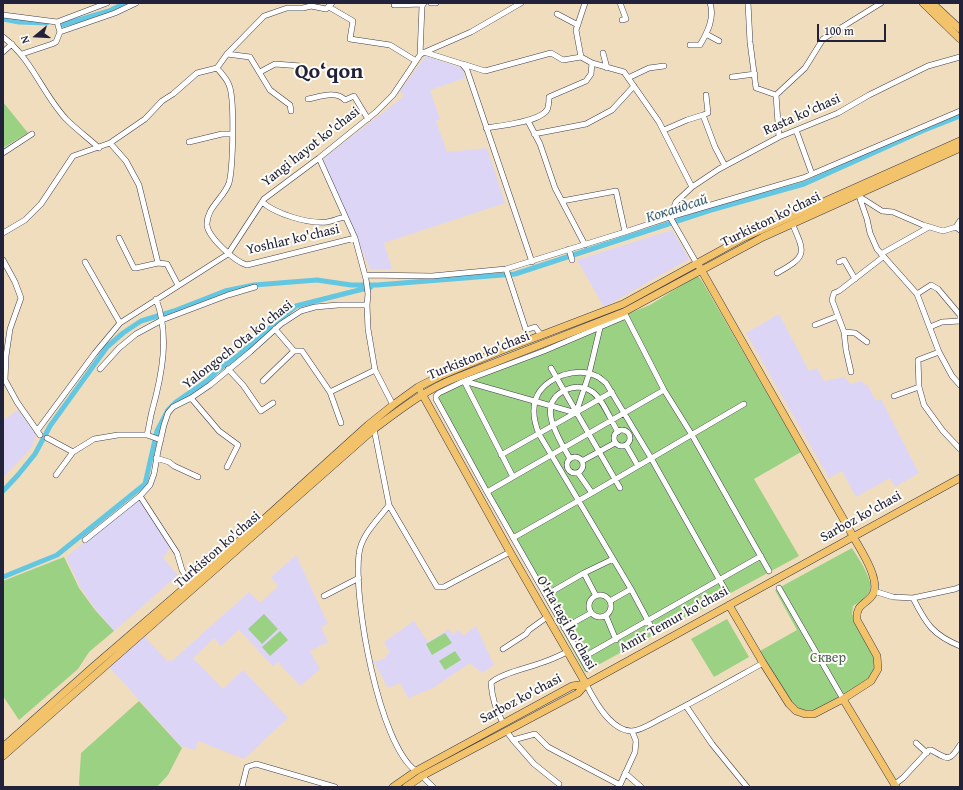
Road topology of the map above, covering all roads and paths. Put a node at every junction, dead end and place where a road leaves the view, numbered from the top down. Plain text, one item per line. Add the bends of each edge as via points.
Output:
1 (107, 3) edge
2 (136, 3) edge
3 (431, 3) edge
4 (436, 3) edge
5 (521, 3) edge
6 (585, 3) edge
7 (620, 3) edge
8 (710, 3) edge
9 (748, 3) edge
10 (881, 3) edge
11 (923, 3) edge
12 (932, 3) edge
13 (422, 4) edge
14 (286, 5) edge
15 (330, 5) edge
16 (394, 5) dead end
17 (557, 14) dead end
18 (3, 15) edge
19 (622, 20) dead end
20 (57, 22) junction
21 (578, 25) junction
22 (960, 29) edge
23 (60, 32) junction
24 (706, 34) junction
25 (3, 37) edge
26 (960, 39) edge
27 (719, 41) dead end
28 (12, 44) junction
29 (690, 46) dead end
30 (3, 52) edge
31 (603, 53) dead end
32 (22, 54) junction
33 (226, 54) junction
34 (422, 54) junction
35 (581, 57) junction
36 (960, 57) edge
37 (416, 61) junction
38 (592, 63) junction
39 (462, 64) junction
40 (301, 66) dead end
41 (664, 66) dead end
42 (217, 68) junction
43 (607, 68) junction
44 (260, 72) junction
45 (754, 74) junction
46 (732, 77) dead end
47 (628, 78) junction
48 (634, 86) junction
49 (706, 94) dead end
50 (776, 95) junction
51 (308, 99) dead end
52 (291, 111) dead end
53 (960, 111) edge
54 (703, 115) junction
55 (368, 118) junction
56 (528, 121) junction
57 (486, 128) junction
58 (664, 130) junction
59 (796, 130) junction
60 (32, 134) dead end
61 (232, 134) junction
62 (534, 134) junction
63 (780, 137) junction
64 (960, 141) edge
65 (189, 142) dead end
66 (110, 143) junction
67 (99, 148) junction
68 (960, 148) edge
69 (3, 153) edge
70 (319, 158) junction
71 (725, 166) junction
72 (812, 174) junction
73 (692, 187) junction
74 (859, 195) junction
75 (562, 201) junction
76 (262, 202) junction
77 (345, 217) junction
78 (670, 217) junction
79 (960, 221) edge
80 (792, 223) junction
81 (929, 227) junction
82 (958, 228) edge
83 (625, 232) junction
84 (3, 233) edge
85 (119, 238) dead end
86 (354, 238) junction
87 (585, 245) junction
88 (569, 249) junction
89 (228, 254) junction
90 (882, 255) junction
91 (3, 260) edge
92 (572, 260) dead end
93 (85, 262) dead end
94 (532, 262) junction
95 (839, 262) dead end
96 (158, 263) junction
97 (699, 267) junction
98 (506, 269) junction
99 (777, 272) dead end
100 (366, 277) junction
101 (855, 279) junction
102 (178, 285) junction
103 (256, 287) dead end
104 (917, 294) junction
105 (156, 299) junction
106 (367, 305) junction
107 (838, 316) junction
108 (162, 320) junction
109 (960, 321) edge
110 (120, 323) junction
111 (814, 325) dead end
112 (930, 327) junction
113 (600, 328) junction
114 (275, 329) junction
115 (844, 332) junction
116 (541, 335) junction
117 (867, 342) dead end
118 (294, 351) junction
119 (939, 352) junction
120 (100, 368) dead end
121 (550, 368) dead end
122 (228, 369) junction
123 (375, 370) junction
124 (851, 372) dead end
125 (589, 374) junction
126 (556, 378) junction
127 (4, 380) edge
128 (263, 381) dead end
129 (464, 381) junction
130 (960, 385) edge
131 (418, 387) junction
132 (920, 387) junction
133 (584, 388) junction
134 (564, 390) junction
135 (664, 390) junction
136 (330, 392) junction
137 (612, 392) junction
138 (422, 394) junction
139 (894, 396) dead end
140 (191, 398) junction
141 (599, 400) junction
142 (273, 402) dead end
143 (535, 402) junction
144 (744, 404) dead end
145 (393, 405) junction
146 (551, 407) junction
147 (576, 413) junction
148 (623, 414) junction
149 (611, 420) junction
150 (341, 423) dead end
151 (553, 427) junction
152 (374, 429) junction
153 (618, 432) junction
154 (539, 434) junction
155 (587, 434) junction
156 (692, 435) junction
157 (149, 436) junction
158 (47, 438) dead end
159 (160, 440) junction
160 (615, 443) junction
161 (626, 445) junction
162 (564, 448) junction
163 (960, 449) edge
164 (73, 452) junction
165 (599, 452) junction
166 (501, 455) junction
167 (552, 455) junction
168 (156, 458) junction
169 (651, 458) junction
170 (570, 459) junction
171 (582, 461) junction
172 (638, 466) junction
173 (227, 467) dead end
174 (578, 473) junction
175 (56, 475) dead end
176 (198, 477) dead end
177 (513, 477) junction
178 (960, 478) edge
179 (615, 480) junction
180 (620, 488) dead end
181 (487, 492) junction
182 (592, 493) junction
183 (140, 496) junction
184 (579, 501) junction
185 (389, 505) junction
186 (853, 536) junction
187 (513, 538) junction
188 (85, 540) dead end
189 (510, 552) junction
190 (760, 556) junction
191 (613, 559) junction
192 (769, 571) dead end
193 (584, 573) junction
194 (359, 578) junction
195 (719, 579) junction
196 (774, 580) joint
197 (190, 583) junction
198 (960, 587) edge
199 (779, 588) dead end
200 (631, 589) junction
201 (874, 591) junction
202 (727, 593) dead end
203 (546, 595) junction
204 (324, 596) dead end
205 (596, 596) junction
206 (913, 598) junction
207 (610, 601) junction
208 (729, 604) junction
209 (591, 613) junction
210 (606, 616) junction
211 (547, 617) junction
212 (648, 621) junction
213 (564, 628) junction
214 (654, 632) dead end
215 (616, 640) junction
216 (960, 646) edge
217 (503, 649) dead end
218 (568, 652) junction
219 (582, 658) junction
220 (763, 663) junction
221 (588, 669) dead end
222 (586, 684) junction
223 (843, 699) junction
224 (686, 706) junction
225 (503, 723) junction
226 (632, 731) junction
227 (507, 732) junction
228 (513, 740) junction
229 (916, 743) dead end
230 (960, 745) edge
231 (3, 747) edge
232 (927, 753) junction
233 (3, 756) edge
234 (419, 773) junction
235 (625, 773) junction
236 (559, 784) dead end
237 (620, 786) edge
238 (896, 786) edge
239 (242, 787) edge
240 (335, 787) edge
241 (393, 787) edge
242 (406, 787) edge
243 (433, 787) edge
244 (641, 787) edge
245 (747, 787) edge

1 - 20 street
2 - 23 street
3 - 4 street
5 - 34 street via 471,32
6 - 21 street
7 - 19 street via 626,19
8 - 24 street via 711,22
9 - 45 street
10 - 50 street via 823,39 805,68
11 - 26 main road
12 - 22 main road
13 - 16 street
13 - 34 street
14 - 15 street via 303,8 311,6 326,10
14 - 33 street via 264,16
15 - 37 street via 353,21 350,39 390,45
17 - 21 street
18 - 20 street
20 - 23 street
21 - 35 street via 576,30
23 - 32 street via 56,42
24 - 27 street
24 - 29 street via 700,45
25 - 28 street
28 - 30 street
28 - 32 street
31 - 43 street
32 - 67 street via 66,119
33 - 42 street
33 - 44 street via 250,57
34 - 37 street, Yangi hayot ko'chasi
34 - 39 street
35 - 38 street
35 - 39 street via 563,60 551,54 485,71
36 - 59 street, Rasta ko'chasi via 928,66 838,113
37 - 55 street, Yangi hayot ko'chasi via 393,95
38 - 43 street
38 - 56 street via 591,74 586,81 549,97 548,109
39 - 57 street via 467,70
40 - 44 street via 275,64
41 - 47 street via 649,68
42 - 61 street, Yoshlar ko'chasi via 229,85 233,98
42 - 66 street via 197,73 162,101 145,119
43 - 47 street via 624,72
44 - 52 street via 270,90 290,105
45 - 46 street
45 - 50 street via 756,88
47 - 48 street
48 - 58 street
48 - 62 street via 612,110 586,124
49 - 54 street via 708,113
50 - 63 street
51 - 55 street via 334,94 345,100 354,96
53 - 72 street
54 - 58 street
54 - 71 street
55 - 70 street, Yangi hayot ko'chasi
56 - 57 street
56 - 62 street
57 - 94 street
58 - 73 street
59 - 63 street, Rasta ko'chasi
59 - 72 street
60 - 69 street
61 - 65 street
61 - 89 street, Yoshlar ko'chasi via 229,184 210,211 207,226 209,233
62 - 75 street
63 - 71 street, Rasta ko'chasi
64 - 97 main road, Turkiston ko'chasi via 745,236
66 - 67 street
66 - 96 street via 126,161 139,185
67 - 84 street via 73,156 41,204 25,220
68 - 74 main road, Turkiston ko'chasi
70 - 76 street, Yangi hayot ko'chasi
70 - 77 street
71 - 73 street, Rasta ko'chasi
72 - 78 street
73 - 78 street, Rasta ko'chasi via 676,202
74 - 80 main road, Turkiston ko'chasi
74 - 81 street via 882,211 893,212
74 - 90 street via 870,233
75 - 83 street via 616,191
75 - 87 street
76 - 77 street via 279,212 311,221 326,222
76 - 89 street, Yangi hayot ko'chasi
77 - 86 street
78 - 83 street
78 - 97 street
79 - 82 street
80 - 97 main road, Turkiston ko'chasi
80 - 99 street via 802,252 800,258
81 - 82 street via 943,231
81 - 90 street
83 - 87 street
85 - 96 street via 134,268
86 - 89 street, Yoshlar ko'chasi via 253,265 243,265
86 - 100 street
87 - 88 street
88 - 92 street
88 - 94 street
89 - 102 street, Yangi hayot ko'chasi
90 - 101 street
90 - 104 street
91 - 127 street via 16,282 21,298 10,329
93 - 110 street
94 - 98 street
95 - 101 street via 844,260
96 - 102 street via 167,264
97 - 116 main road, Turkiston ko'chasi via 623,304
97 - 138 main road, Turkiston ko'chasi via 624,312 442,383
97 - 186 main road
98 - 100 street via 432,276
98 - 116 street via 526,330 535,327
100 - 106 street
101 - 107 street via 834,293 832,300
102 - 105 street, Yangi hayot ko'chasi
103 - 108 street
104 - 109 street via 931,285 938,289 960,315
104 - 112 street
105 - 108 street
105 - 110 street, Yangi hayot ko'chasi
106 - 114 street, Yalongoch Ota ko'chasi via 315,307 301,311
106 - 123 street
107 - 111 street
107 - 115 street
108 - 120 street via 136,334
108 - 157 street via 162,364
109 - 112 street via 942,322
110 - 127 street, Yangi hayot ko'chasi via 95,353 38,433
112 - 119 street
113 - 125 street
113 - 129 street
113 - 135 street via 626,316
114 - 118 street
114 - 122 street, Yalongoch Ota ko'chasi
115 - 117 street via 855,333
115 - 124 street
116 - 131 main road, Turkiston ko'chasi
118 - 128 street
118 - 136 street via 302,351
119 - 130 street
119 - 132 street via 918,360
121 - 126 street
122 - 140 street, Yalongoch Ota ko'chasi
122 - 142 street via 261,411
123 - 136 street
123 - 145 street
125 - 126 street via 573,372
125 - 133 street
125 - 137 street via 606,383
126 - 134 street
126 - 143 street via 539,392
129 - 143 street
129 - 166 street
129 - 181 street via 439,393 436,399
131 - 138 main road, O'rta tagi ko'chasi
131 - 145 main road, Turkiston ko'chasi
132 - 139 street
132 - 163 street via 924,405
133 - 134 street
133 - 141 street via 591,390
133 - 147 street
134 - 146 street via 554,398
134 - 147 street
135 - 148 street
135 - 156 street
136 - 150 street
137 - 141 street
137 - 148 street
138 - 152 main road, Turkiston ko'chasi
138 - 189 main road, O'rta tagi ko'chasi
140 - 159 street, Yalongoch Ota ko'chasi via 173,407 168,413
140 - 173 street via 219,430 238,445
141 - 147 street
141 - 149 street
143 - 146 street
143 - 154 street via 535,424
144 - 156 street
145 - 197 main road, Turkiston ko'chasi via 368,424
146 - 147 street
146 - 151 street
147 - 151 street
147 - 155 street
148 - 149 street
148 - 169 street
149 - 153 street
149 - 155 street
151 - 154 street
151 - 162 street
152 - 185 street
152 - 233 main road, Turkiston ko'chasi
153 - 160 street via 614,438
153 - 161 street via 623,430 630,434 630,440
154 - 166 street
154 - 167 street
155 - 162 street
155 - 165 street
156 - 169 street
156 - 190 street
157 - 159 street
157 - 164 street via 118,435 94,439
158 - 164 street
159 - 168 street, Yalongoch Ota ko'chasi
160 - 161 street via 620,446
160 - 165 street
161 - 172 street
162 - 167 street
162 - 170 street
164 - 175 street
165 - 171 street
165 - 179 street
166 - 177 street
167 - 177 street
167 - 184 street
168 - 176 street
168 - 183 street, Yalongoch Ota ko'chasi via 150,485
169 - 172 street
169 - 195 street
170 - 171 street via 573,457
170 - 174 street via 568,470
171 - 174 street via 582,469
172 - 179 street
174 - 182 street
177 - 181 street
178 - 186 main road, Sarboz ko'chasi
179 - 180 street
179 - 182 street
181 - 187 street
182 - 184 street
183 - 188 street, Yalongoch Ota ko'chasi
183 - 197 street via 177,553 182,570
184 - 187 street
184 - 191 street
185 - 189 street via 437,587 444,587
185 - 194 street via 364,537 359,554
186 - 196 main road, Sarboz ko'chasi
186 - 201 main road via 873,576
187 - 203 street
189 - 211 main road, O'rta tagi ko'chasi
190 - 192 street
190 - 195 street
191 - 193 street
191 - 200 street
193 - 203 street
193 - 205 street
194 - 204 street
194 - 234 street via 364,634 376,687 390,732 406,762
195 - 202 street
195 - 212 street
196 - 208 main road, Amir Temur ko'chasi
197 - 231 main road, Turkiston ko'chasi
198 - 206 street
199 - 223 street
200 - 207 street
200 - 212 street
201 - 206 street via 893,597
201 - 223 main road via 872,597 859,607 856,613 857,620 877,656 878,669 871,681
203 - 213 street
205 - 207 street via 604,596
205 - 209 street via 589,604
206 - 216 street via 935,633
207 - 210 street via 610,611
208 - 220 main road
208 - 222 main road, Amir Temur ko'chasi
209 - 210 street via 598,617
209 - 213 street
210 - 215 street
211 - 217 street
211 - 218 main road, O'rta tagi ko'chasi
212 - 214 street
212 - 215 street
213 - 219 street
215 - 219 street
218 - 222 main road, O'rta tagi ko'chasi
218 - 225 street via 493,680 491,683 494,706
219 - 221 street
220 - 223 main road via 796,711 814,714
220 - 224 street
222 - 225 main road, Sarboz ko'chasi via 572,686
222 - 226 street, O'rta tagi ko'chasi via 594,700 612,722
222 - 227 main road, Sarboz ko'chasi via 578,693
223 - 238 main road
224 - 226 street
224 - 245 street via 712,744
225 - 234 main road, Sarboz ko'chasi
226 - 235 street via 636,741 635,752
227 - 228 street
227 - 234 main road, Sarboz ko'chasi
228 - 236 street via 534,764
228 - 237 street via 535,734 548,747
229 - 232 street
230 - 232 street via 950,758 931,750
232 - 238 street
234 - 241 main road, Sarboz ko'chasi
234 - 242 main road, Sarboz ko'chasi
234 - 243 street
235 - 237 street
235 - 244 street
239 - 240 street via 247,767 252,764

